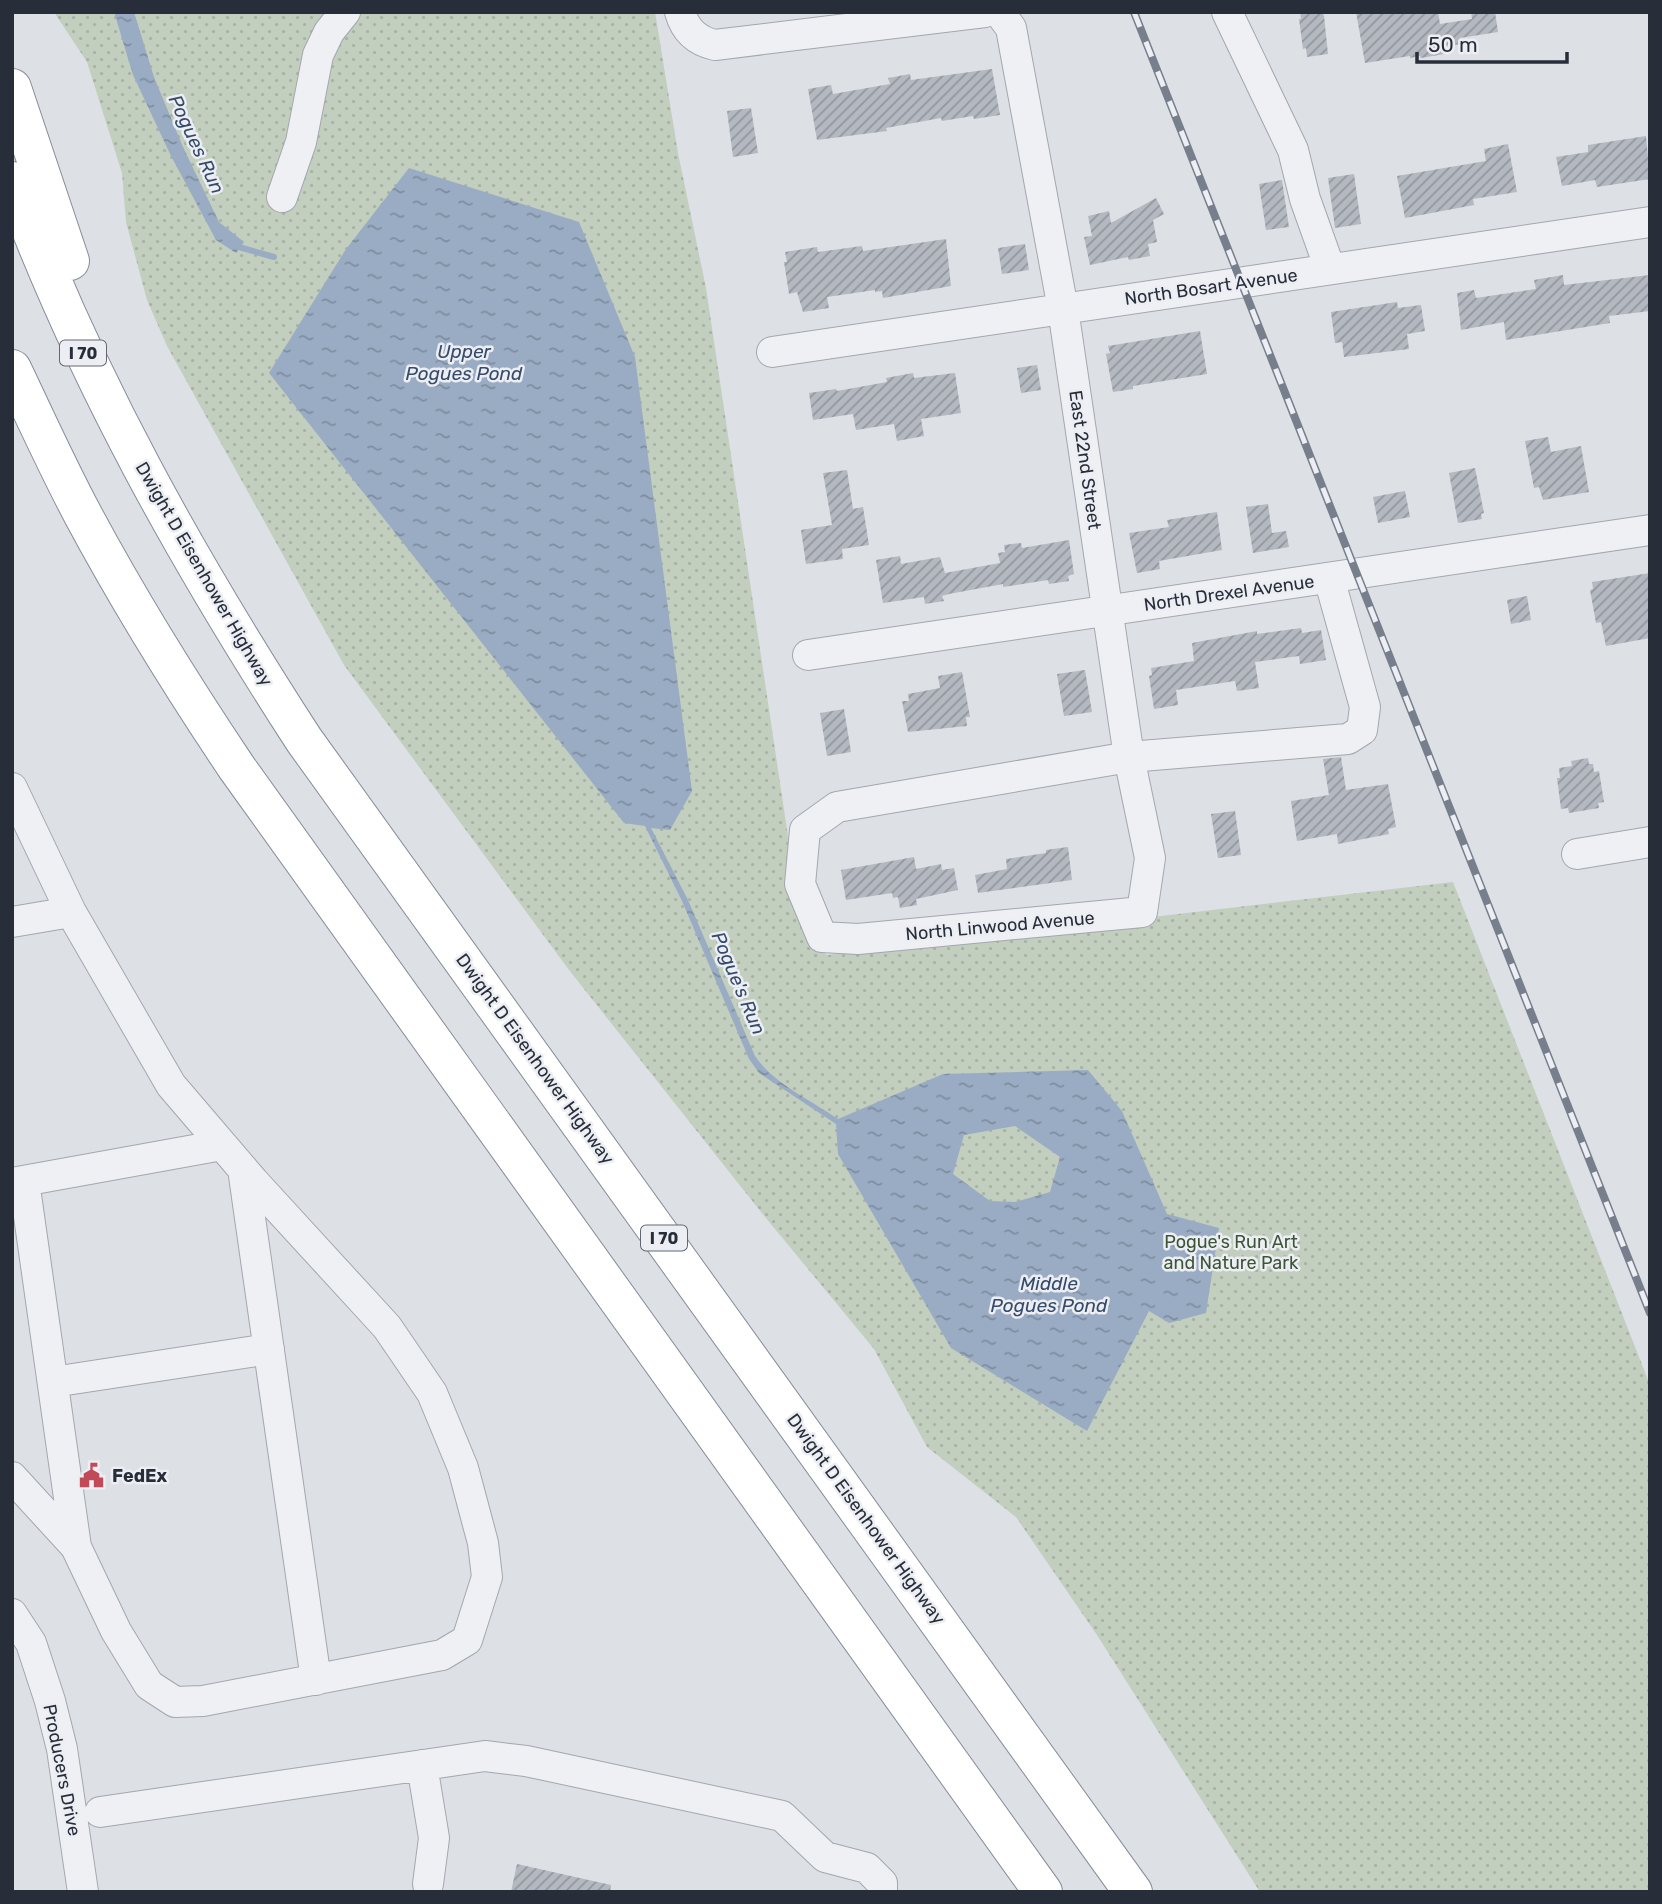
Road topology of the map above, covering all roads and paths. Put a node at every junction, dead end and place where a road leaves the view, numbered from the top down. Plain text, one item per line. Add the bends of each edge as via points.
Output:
1 (345, 12) edge
2 (985, 12) edge
3 (999, 12) edge
4 (1227, 12) edge
5 (686, 24) edge
6 (12, 88) edge
7 (12, 181) edge
8 (282, 197) dead end
9 (1650, 222) edge
10 (1331, 269) junction
11 (1063, 309) junction
12 (772, 352) dead end
13 (12, 369) edge
14 (168, 518) junction
15 (1650, 530) edge
16 (1329, 578) junction
17 (1107, 611) junction
18 (808, 655) dead end
19 (1129, 757) junction
20 (12, 788) edge
21 (1650, 842) edge
22 (1577, 854) dead end
23 (71, 912) junction
24 (1142, 912) joint
25 (12, 922) edge
26 (222, 1145) junction
27 (243, 1169) junction
28 (18, 1182) edge
29 (269, 1349) junction
30 (52, 1382) junction
31 (12, 1477) edge
32 (76, 1547) junction
33 (12, 1614) edge
34 (316, 1680) junction
35 (422, 1765) junction
36 (69, 1795) junction
37 (100, 1812) junction
38 (75, 1835) junction
39 (428, 1884) dead end
40 (83, 1892) edge
41 (882, 1892) edge
42 (1043, 1892) edge
43 (1133, 1892) edge

1 - 8 street via 318,55 301,142
2 - 5 street via 715,45 703,43
3 - 11 street, East 22nd Street via 1011,28
4 - 10 street via 1293,150 1304,199
6 - 14 highway via 88,310
7 - 14 highway, Dwight D Eisenhower Highway / I 70 via 86,360
9 - 10 street, North Bosart Avenue
10 - 11 street, North Bosart Avenue
11 - 12 street, North Bosart Avenue
11 - 17 street, East 22nd Street
13 - 42 highway via 98,542 237,768
14 - 43 highway, Dwight D Eisenhower Highway / I 70 via 304,740
15 - 16 street, North Drexel Avenue
16 - 17 street, North Drexel Avenue
16 - 19 street via 1365,707 1362,730 1348,739
17 - 18 street, North Drexel Avenue
17 - 19 street, East 22nd Street
19 - 24 street, East 22nd Street via 1150,858
19 - 24 street, North Linwood Avenue via 837,807 805,830 800,884 822,937 858,939
20 - 23 street
21 - 22 street
23 - 25 street
23 - 26 street via 171,1085
26 - 27 street
26 - 28 street
27 - 29 street
27 - 34 street via 387,1327 432,1393 463,1468 483,1543 487,1577 467,1640 442,1655
28 - 30 street
29 - 30 street
29 - 34 street
30 - 32 street
31 - 32 street
32 - 34 street via 116,1631 149,1685 175,1702
33 - 36 street, Producers Drive via 31,1643 50,1701
35 - 37 street
35 - 39 street via 434,1838
35 - 41 street via 485,1756 526,1761 782,1816 825,1857 867,1868 882,1883
36 - 37 street
36 - 38 street, Producers Drive
37 - 38 street
38 - 40 street, Producers Drive

